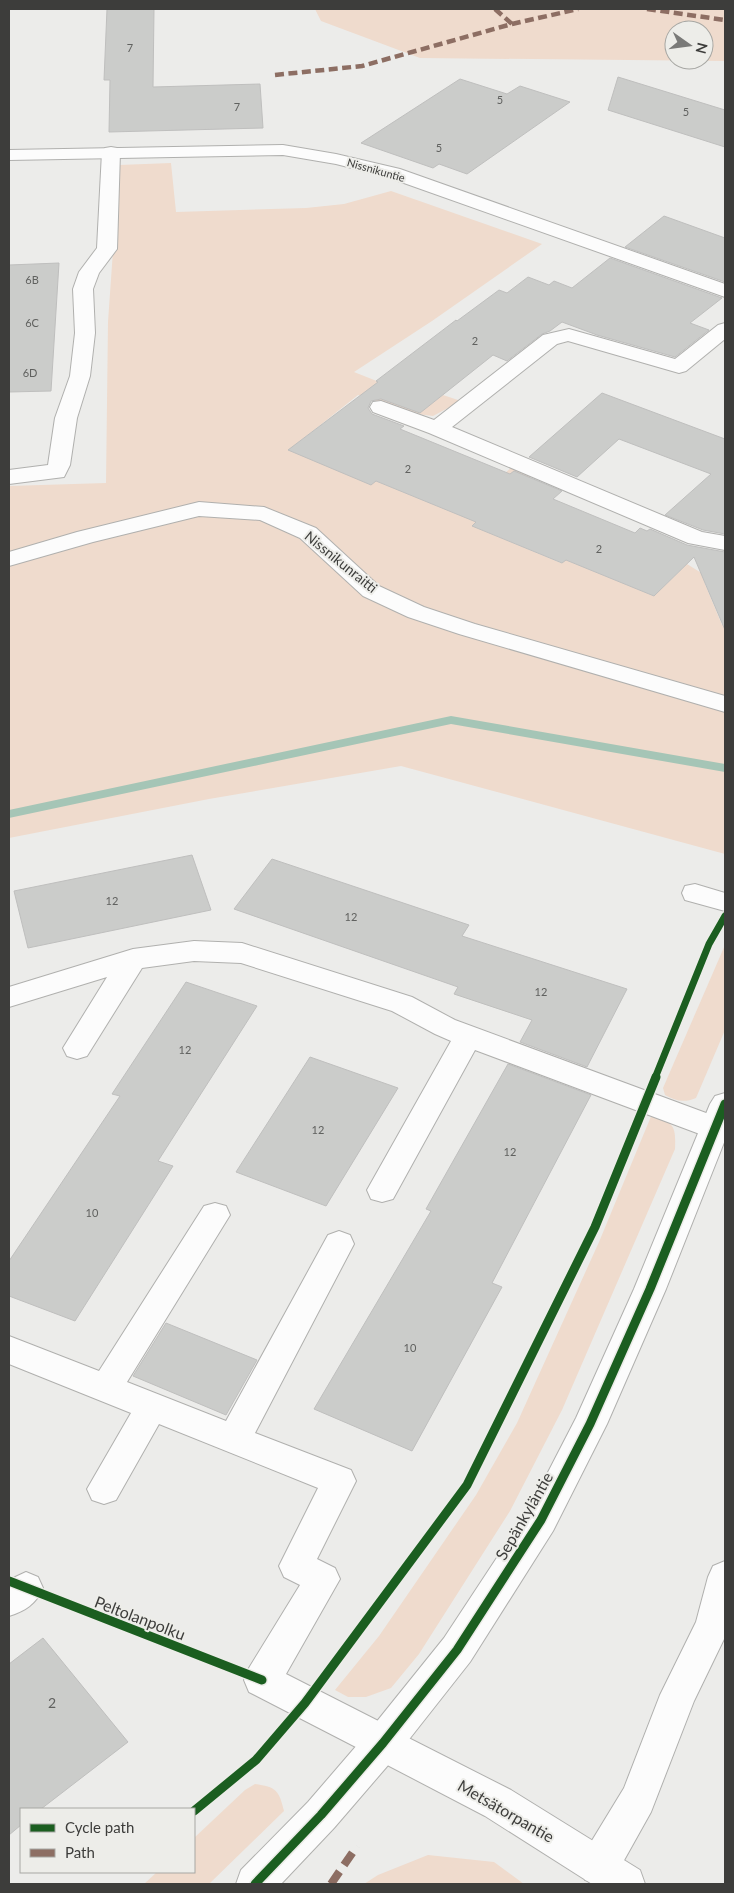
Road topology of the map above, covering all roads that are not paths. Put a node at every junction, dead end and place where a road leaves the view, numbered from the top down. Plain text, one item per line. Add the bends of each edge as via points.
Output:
1 (111, 152) junction
2 (9, 155) edge
3 (725, 291) edge
4 (725, 329) edge
5 (380, 407) dead end
6 (437, 428) junction
7 (9, 477) edge
8 (725, 544) edge
9 (9, 559) edge
10 (725, 704) edge
11 (696, 893) dead end
12 (725, 902) edge
13 (133, 959) junction
14 (9, 997) edge
15 (468, 1036) junction
16 (77, 1048) dead end
17 (720, 1116) edge
18 (382, 1190) dead end
19 (215, 1216) dead end
20 (339, 1244) dead end
21 (9, 1350) edge
22 (106, 1388) junction
23 (152, 1407) junction
24 (234, 1439) junction
25 (104, 1489) dead end
26 (725, 1577) edge
27 (383, 1743) junction
28 (612, 1875) edge
29 (255, 1884) edge

1 - 2 street, Nissnikuntie
1 - 3 street, Nissnikuntie via 283,150 336,158 393,173
1 - 7 street via 107,249 89,272 83,290 85,333 80,376 66,418 59,465 56,472
4 - 6 street via 679,367 569,335 550,340
5 - 6 street
6 - 8 street via 696,538
9 - 10 street, Nissnikunraitti via 199,509 264,514 308,533 371,590 416,612
11 - 12 street
13 - 14 street
13 - 15 street via 194,951 242,953 402,1004
13 - 16 street
15 - 17 street
15 - 18 street
17 - 27 street, Sepänkyläntie via 646,1298 590,1424 541,1520 457,1650
19 - 22 street
20 - 24 street
21 - 22 street
22 - 23 street
23 - 24 street
23 - 25 street
24 - 27 street via 339,1481 296,1566 324,1579 262,1680
26 - 28 street via 713,1625 678,1695
27 - 28 street, Metsätorpantie via 498,1803
27 - 29 street, Sepänkyläntie

